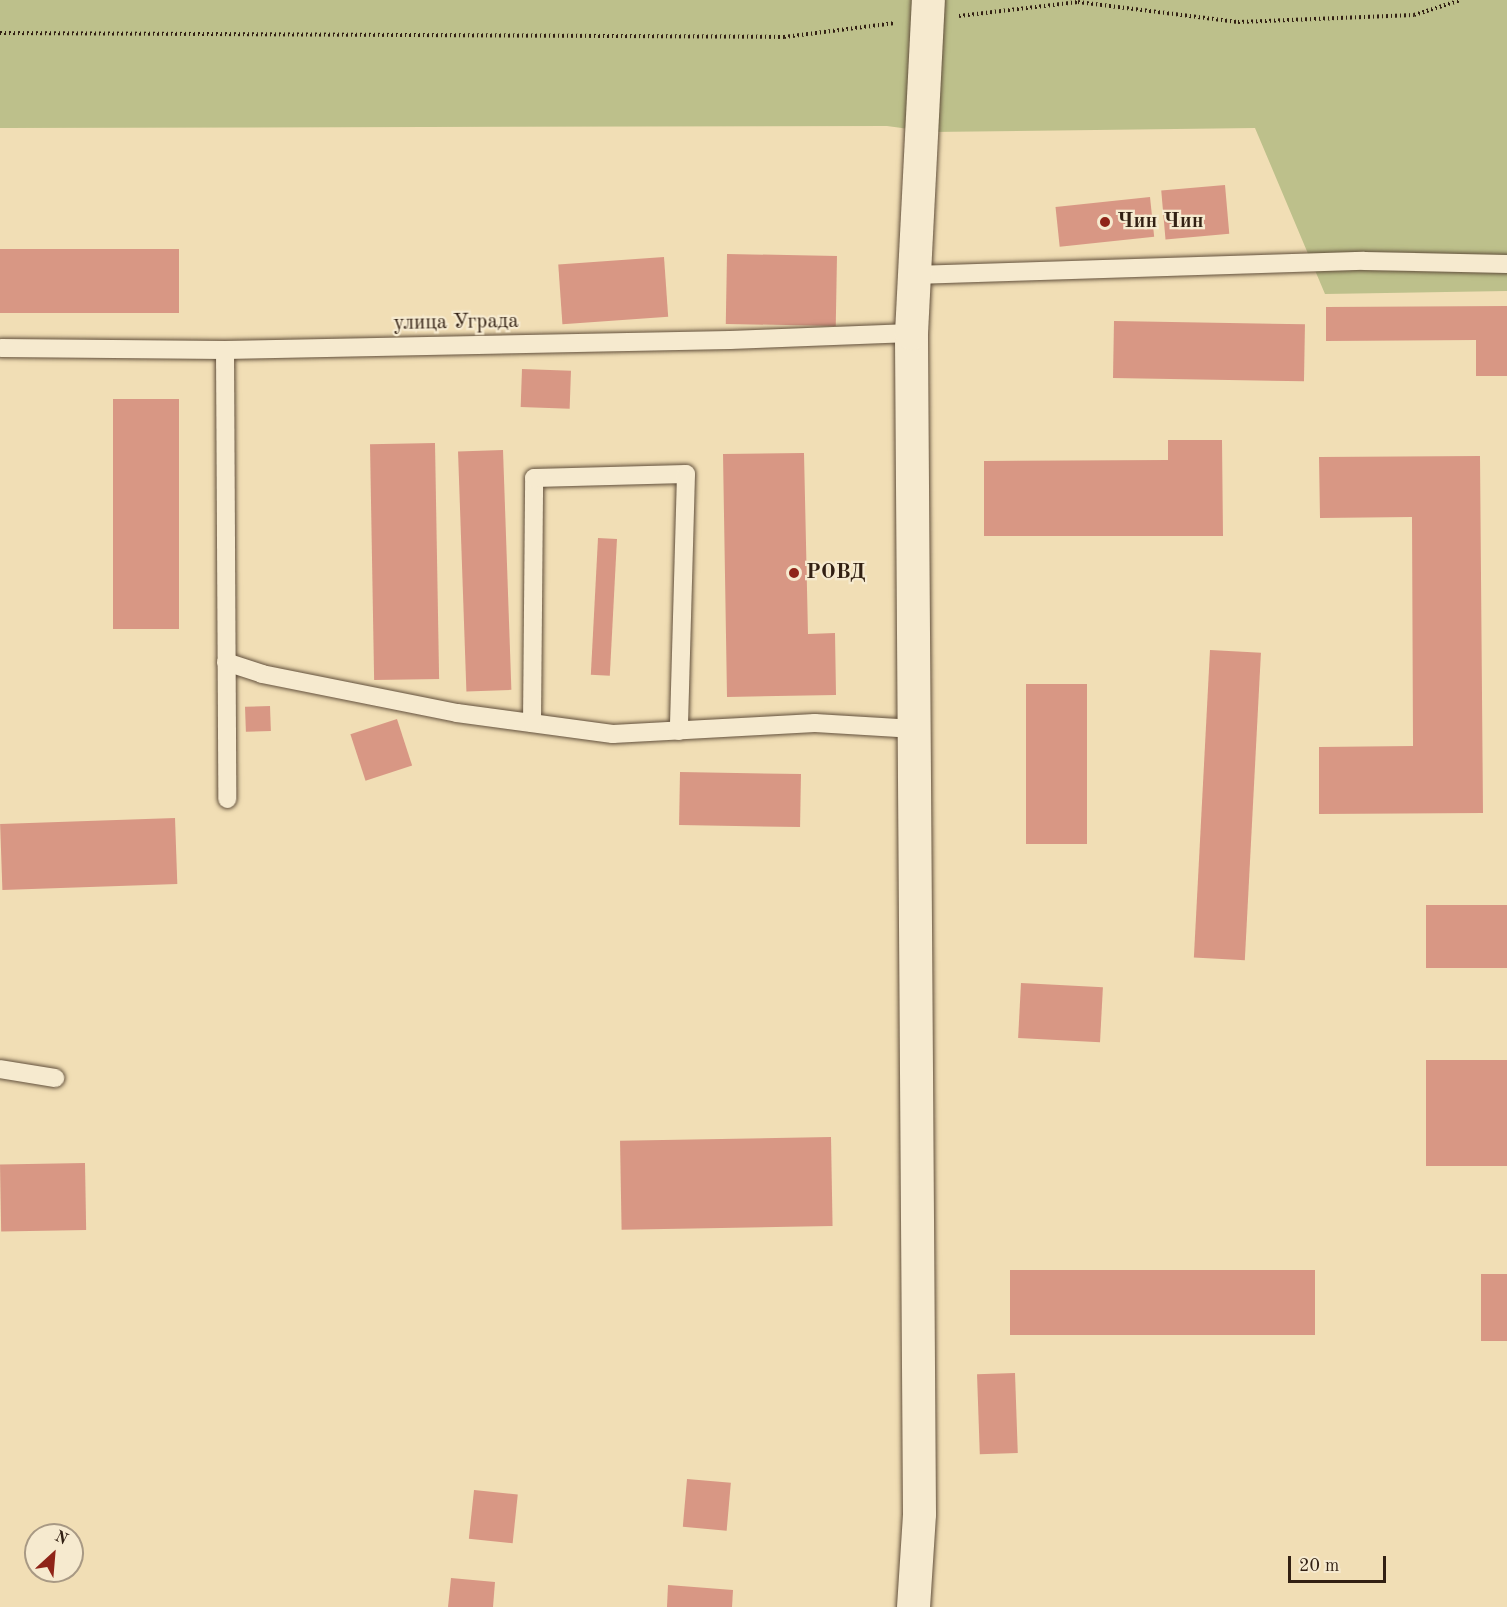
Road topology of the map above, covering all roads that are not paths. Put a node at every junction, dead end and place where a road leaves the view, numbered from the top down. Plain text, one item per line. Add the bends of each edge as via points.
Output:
1 (928, 10) edge
2 (1507, 264) edge
3 (914, 275) junction
4 (911, 333) junction
5 (1, 348) edge
6 (225, 350) junction
7 (226, 662) junction
8 (532, 723) junction
9 (915, 729) junction
10 (679, 731) junction
11 (227, 799) dead end
12 (0, 1069) edge
13 (55, 1078) dead end
14 (913, 1607) edge

1 - 3 street
2 - 3 lane via 1364,261
3 - 4 street
4 - 6 lane, улица Уграда
4 - 9 street
5 - 6 lane, улица Уграда
6 - 7 lane
7 - 8 lane via 319,686
7 - 11 lane
8 - 10 lane via 613,734
8 - 10 lane via 534,478 686,474
9 - 10 lane via 815,723
9 - 14 street via 919,1513
12 - 13 lane

